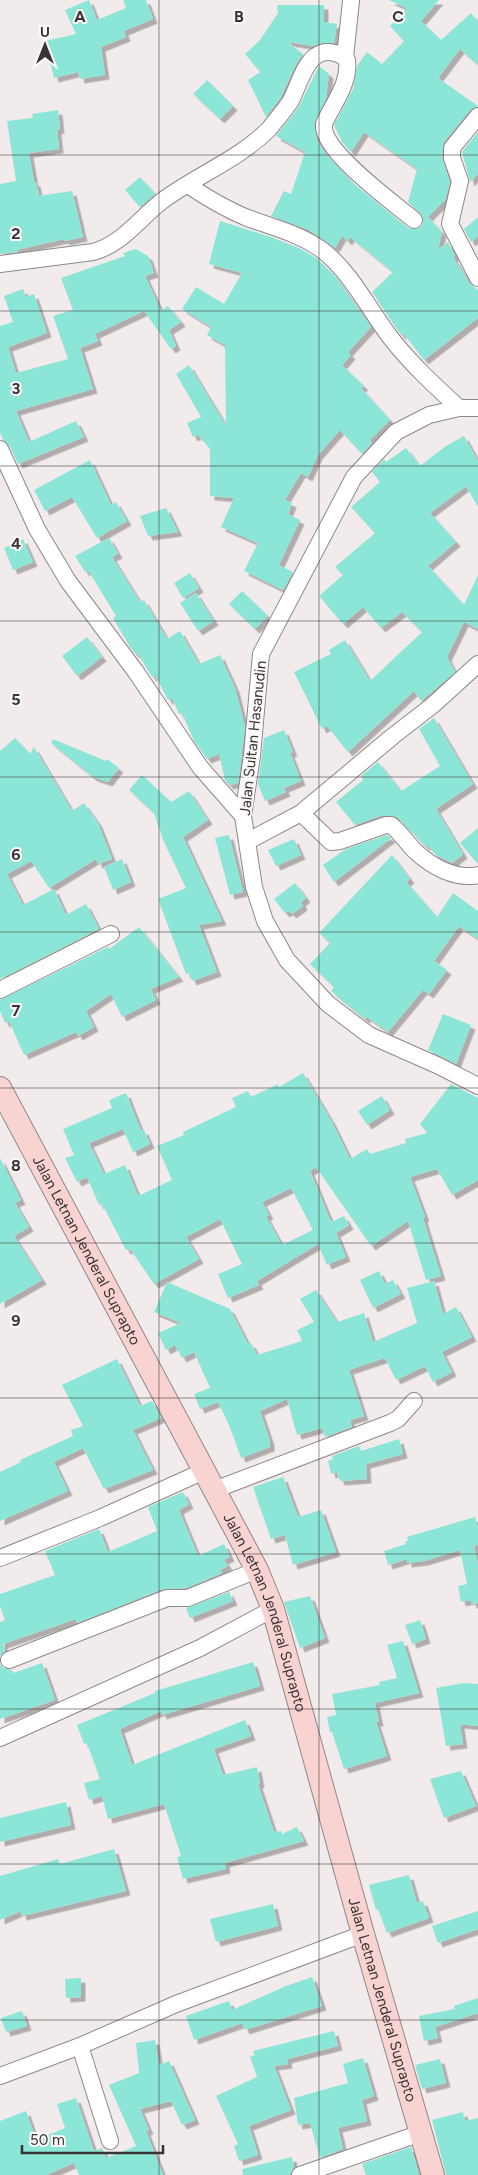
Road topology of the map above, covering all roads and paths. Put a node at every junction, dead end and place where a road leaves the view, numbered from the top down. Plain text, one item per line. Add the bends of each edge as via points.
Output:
1 (351, 1) dead end
2 (345, 57) junction
3 (478, 116) edge
4 (188, 185) junction
5 (414, 220) dead end
6 (0, 264) edge
7 (478, 278) edge
8 (459, 408) junction
9 (478, 408) edge
10 (0, 449) edge
11 (478, 664) edge
12 (301, 813) junction
13 (243, 816) junction
14 (248, 841) junction
15 (478, 875) edge
16 (111, 934) dead end
17 (0, 990) edge
18 (478, 1086) edge
19 (2, 1098) edge
20 (414, 1401) dead end
21 (209, 1481) junction
22 (0, 1558) edge
23 (257, 1570) junction
24 (273, 1609) junction
25 (9, 1660) dead end
26 (0, 1738) edge
27 (363, 1934) junction
28 (80, 2046) junction
29 (0, 2076) edge
30 (421, 2132) junction
31 (110, 2141) dead end
32 (300, 2175) edge
33 (433, 2175) edge

1 - 2 street
2 - 4 street via 329,52 315,56 291,101 268,129 245,150
2 - 5 street via 348,61 347,78 324,122 325,134 333,149 347,163
3 - 7 street via 452,148 460,181 450,224
4 - 6 street via 163,201 106,249
4 - 8 street via 218,205 291,233 323,251 342,268 391,338 426,378
8 - 9 street, Jalan Sultan Hasanudin
8 - 13 street, Jalan Sultan Hasanudin via 429,415 396,432 354,477 261,654
10 - 13 street via 37,529 68,581 136,672 200,767
11 - 12 street
12 - 14 street
12 - 15 street via 331,842 392,825 414,850 436,867 459,876
13 - 14 street, Jalan Sultan Hasanudin
14 - 18 street, Jalan Sultan Hasanudin via 254,887 264,921 287,960 328,1004 369,1035
16 - 17 street
19 - 21 main road, Jalan Letnan Jenderal Suprapto
20 - 21 street via 390,1423
21 - 22 street via 100,1518
21 - 23 main road, Jalan Letnan Jenderal Suprapto
23 - 24 main road, Jalan Letnan Jenderal Suprapto
23 - 25 street via 188,1598 167,1598
24 - 26 street via 200,1648
24 - 27 main road, Jalan Letnan Jenderal Suprapto
27 - 28 street via 176,2004
27 - 30 main road, Jalan Letnan Jenderal Suprapto
28 - 29 street
28 - 31 street
30 - 32 street
30 - 33 main road, Jalan Letnan Jenderal Suprapto

